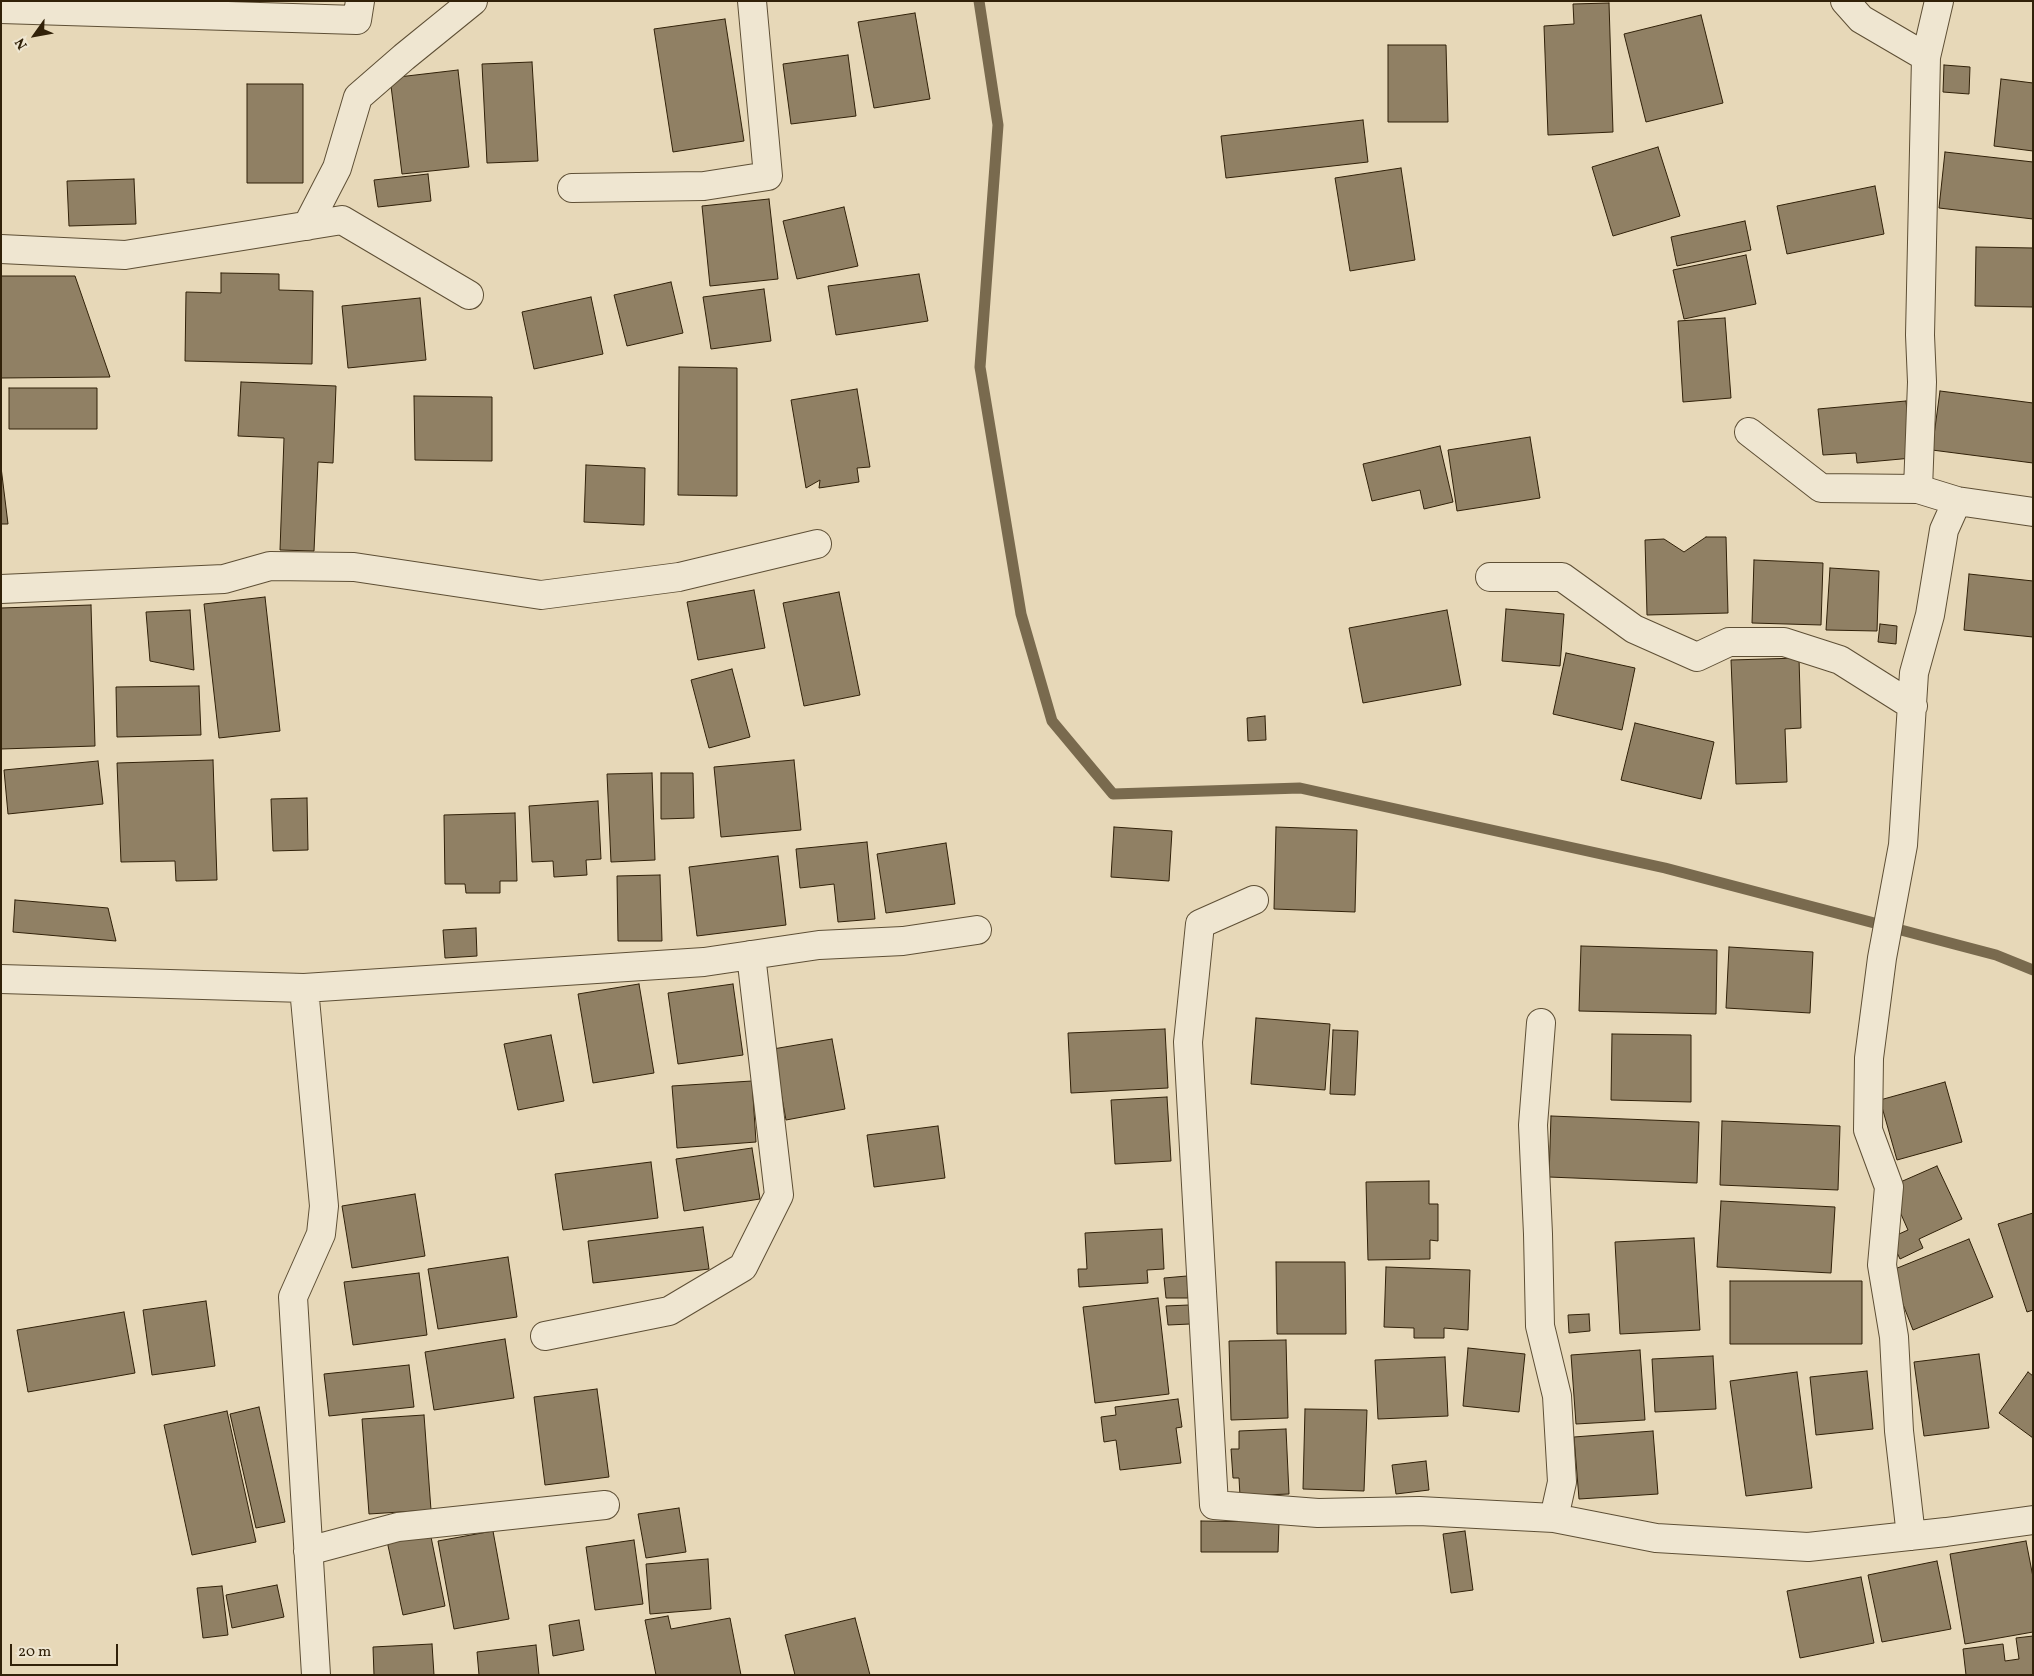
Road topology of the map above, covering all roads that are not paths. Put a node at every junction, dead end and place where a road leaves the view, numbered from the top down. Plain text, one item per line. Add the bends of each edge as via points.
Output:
1 (360, 1) edge
2 (473, 1) edge
3 (752, 1) edge
4 (1845, 1) edge
5 (1939, 1) edge
6 (1, 9) edge
7 (1926, 57) junction
8 (572, 188) dead end
9 (307, 226) junction
10 (1, 249) edge
11 (469, 295) dead end
12 (1749, 432) dead end
13 (1918, 489) junction
14 (1957, 501) junction
15 (2033, 512) edge
16 (818, 544) dead end
17 (1490, 577) dead end
18 (1, 588) edge
19 (1913, 706) junction
20 (1254, 900) dead end
21 (977, 930) dead end
22 (751, 955) junction
23 (1, 980) edge
24 (304, 988) junction
25 (1541, 1023) dead end
26 (545, 1336) dead end
27 (605, 1505) dead end
28 (1554, 1518) junction
29 (2033, 1520) edge
30 (1911, 1536) junction
31 (308, 1552) junction
32 (316, 1675) edge

1 - 6 street via 357,20
2 - 9 street via 358,97 337,168
3 - 8 street via 768,176 704,186
4 - 7 street via 1861,19
5 - 7 street
7 - 13 street
9 - 10 street via 125,255
9 - 11 street via 342,220
12 - 13 street via 1821,488
13 - 14 street
14 - 15 street
14 - 19 street via 1944,530 1930,615 1914,674
16 - 18 street via 679,577 541,595 354,567 270,566 224,579
17 - 19 street via 1562,577 1634,629 1697,657 1729,642 1784,642 1840,660
19 - 30 street via 1903,845 1868,1058 1868,1130 1889,1187 1882,1265 1894,1337 1899,1431
20 - 28 street via 1200,924 1188,1042 1214,1505 1318,1513 1419,1511
21 - 22 street via 903,941 819,945
22 - 24 street via 704,962
22 - 26 street via 779,1196 743,1267 669,1311
23 - 24 street
24 - 31 street via 324,1206 321,1234 293,1297
25 - 28 street via 1533,1125 1540,1326 1557,1396 1562,1482
27 - 31 street via 398,1527
28 - 30 street via 1656,1538 1808,1547
29 - 30 street
31 - 32 street

